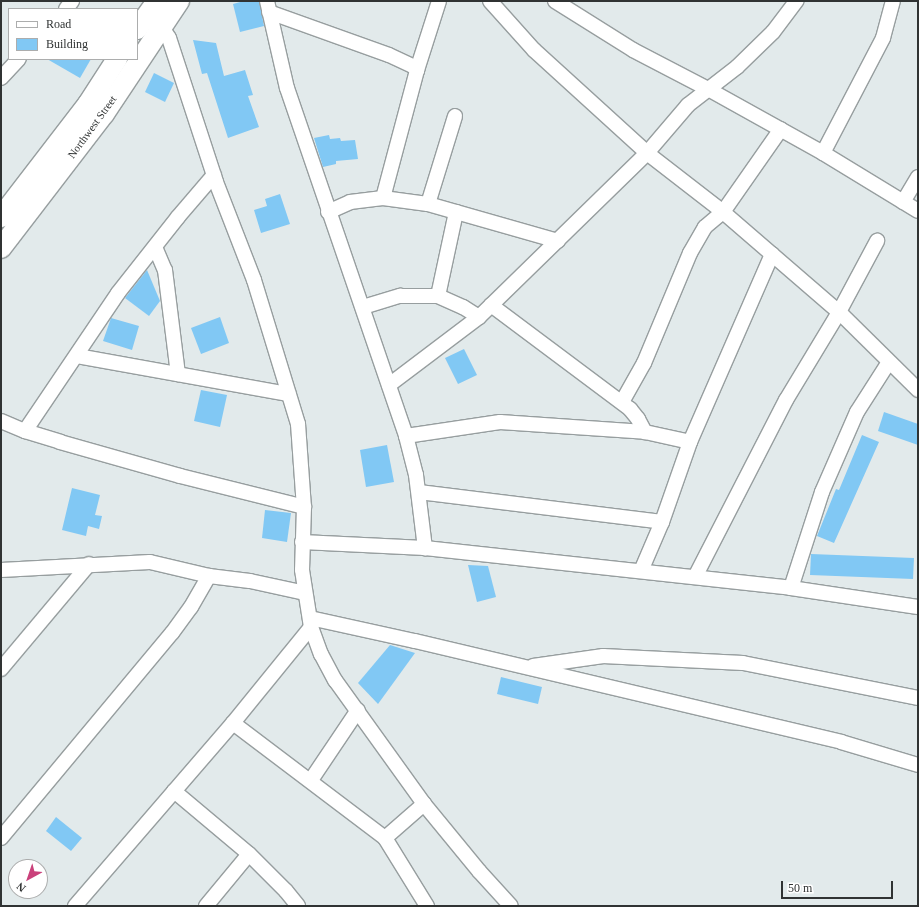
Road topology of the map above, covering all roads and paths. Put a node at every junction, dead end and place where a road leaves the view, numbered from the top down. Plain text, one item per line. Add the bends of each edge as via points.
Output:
1 (157, 1) edge
2 (439, 1) edge
3 (490, 1) edge
4 (555, 1) edge
5 (796, 1) edge
6 (893, 1) edge
7 (178, 2) edge
8 (268, 6) edge
9 (161, 26) junction
10 (138, 28) edge
11 (19, 60) edge
12 (116, 60) edge
13 (417, 70) junction
14 (1, 78) edge
15 (708, 89) junction
16 (455, 116) dead end
17 (781, 129) junction
18 (647, 153) junction
19 (823, 153) junction
20 (214, 175) junction
21 (918, 177) edge
22 (383, 198) junction
23 (903, 202) junction
24 (428, 204) junction
25 (328, 212) junction
26 (456, 212) junction
27 (723, 212) junction
28 (918, 212) edge
29 (1, 217) edge
30 (558, 241) junction
31 (877, 241) dead end
32 (155, 247) junction
33 (1, 248) edge
34 (772, 254) junction
35 (438, 296) junction
36 (491, 305) junction
37 (363, 308) junction
38 (839, 312) junction
39 (479, 317) junction
40 (77, 356) junction
41 (889, 362) junction
42 (178, 374) junction
43 (389, 385) junction
44 (917, 388) edge
45 (289, 394) junction
46 (622, 402) junction
47 (1, 421) edge
48 (24, 431) junction
49 (645, 432) junction
50 (406, 436) junction
51 (690, 442) junction
52 (419, 492) junction
53 (304, 507) junction
54 (662, 522) junction
55 (302, 542) junction
56 (425, 548) junction
57 (89, 564) junction
58 (1, 570) edge
59 (641, 571) junction
60 (209, 576) junction
61 (695, 577) junction
62 (791, 588) junction
63 (305, 593) junction
64 (918, 607) edge
65 (310, 623) junction
66 (525, 667) junction
67 (1, 669) edge
68 (918, 698) edge
69 (358, 710) junction
70 (233, 723) junction
71 (918, 765) edge
72 (311, 780) junction
73 (174, 791) junction
74 (424, 804) junction
75 (1, 838) edge
76 (386, 838) junction
77 (248, 854) junction
78 (75, 906) edge
79 (206, 906) edge
80 (298, 906) edge
81 (427, 906) edge
82 (511, 906) edge

1 - 10 main road
2 - 13 street
3 - 18 street via 534,50
4 - 15 street via 633,50
5 - 15 street via 773,32 738,67
6 - 19 street via 883,38
7 - 9 main road, Northwest Street
8 - 13 street via 390,55
8 - 25 street via 287,88
9 - 20 street via 169,38
9 - 33 main road, Northwest Street via 104,114
11 - 14 street
12 - 29 main road, Northwest Street via 88,104
13 - 22 street
15 - 17 street
15 - 18 street via 688,105
16 - 24 street
17 - 19 street
17 - 27 street
18 - 27 street
18 - 30 street
19 - 23 street
20 - 32 street
20 - 45 street via 254,280
21 - 23 street
22 - 24 street
22 - 25 street via 350,202
23 - 28 street
24 - 26 street
25 - 37 street
26 - 30 street
26 - 35 street
27 - 34 street
27 - 46 street via 705,227 690,253 644,362
30 - 36 street
31 - 38 street
32 - 40 street via 118,293
32 - 42 street via 165,270
34 - 38 street
34 - 51 street
35 - 37 street via 400,296
35 - 39 street
36 - 39 street
36 - 46 street
37 - 43 street
38 - 41 street
38 - 61 street via 786,400
39 - 43 street
40 - 42 street
40 - 48 street
41 - 44 street
41 - 62 street via 857,412 822,492
42 - 45 street
43 - 50 street
45 - 53 street via 298,424
46 - 49 street via 638,419
47 - 48 street
48 - 53 street via 180,476
49 - 50 street via 500,422
49 - 51 street
50 - 52 street
51 - 54 street
52 - 54 street
52 - 56 street
53 - 55 street
54 - 59 street
55 - 56 street
55 - 63 street
56 - 59 street
57 - 58 street
57 - 60 street via 150,562
57 - 67 street
59 - 61 street
60 - 63 street
60 - 75 street via 172,633
61 - 62 street
62 - 64 street
63 - 65 street
65 - 66 street
65 - 69 street via 327,667
65 - 70 street
66 - 68 street via 603,656 742,663
66 - 71 street via 841,742
69 - 72 street
69 - 74 street
70 - 72 street
70 - 73 street
72 - 76 street
73 - 77 street
73 - 78 street
74 - 76 street
74 - 82 street
76 - 81 street
77 - 79 street
77 - 80 street

